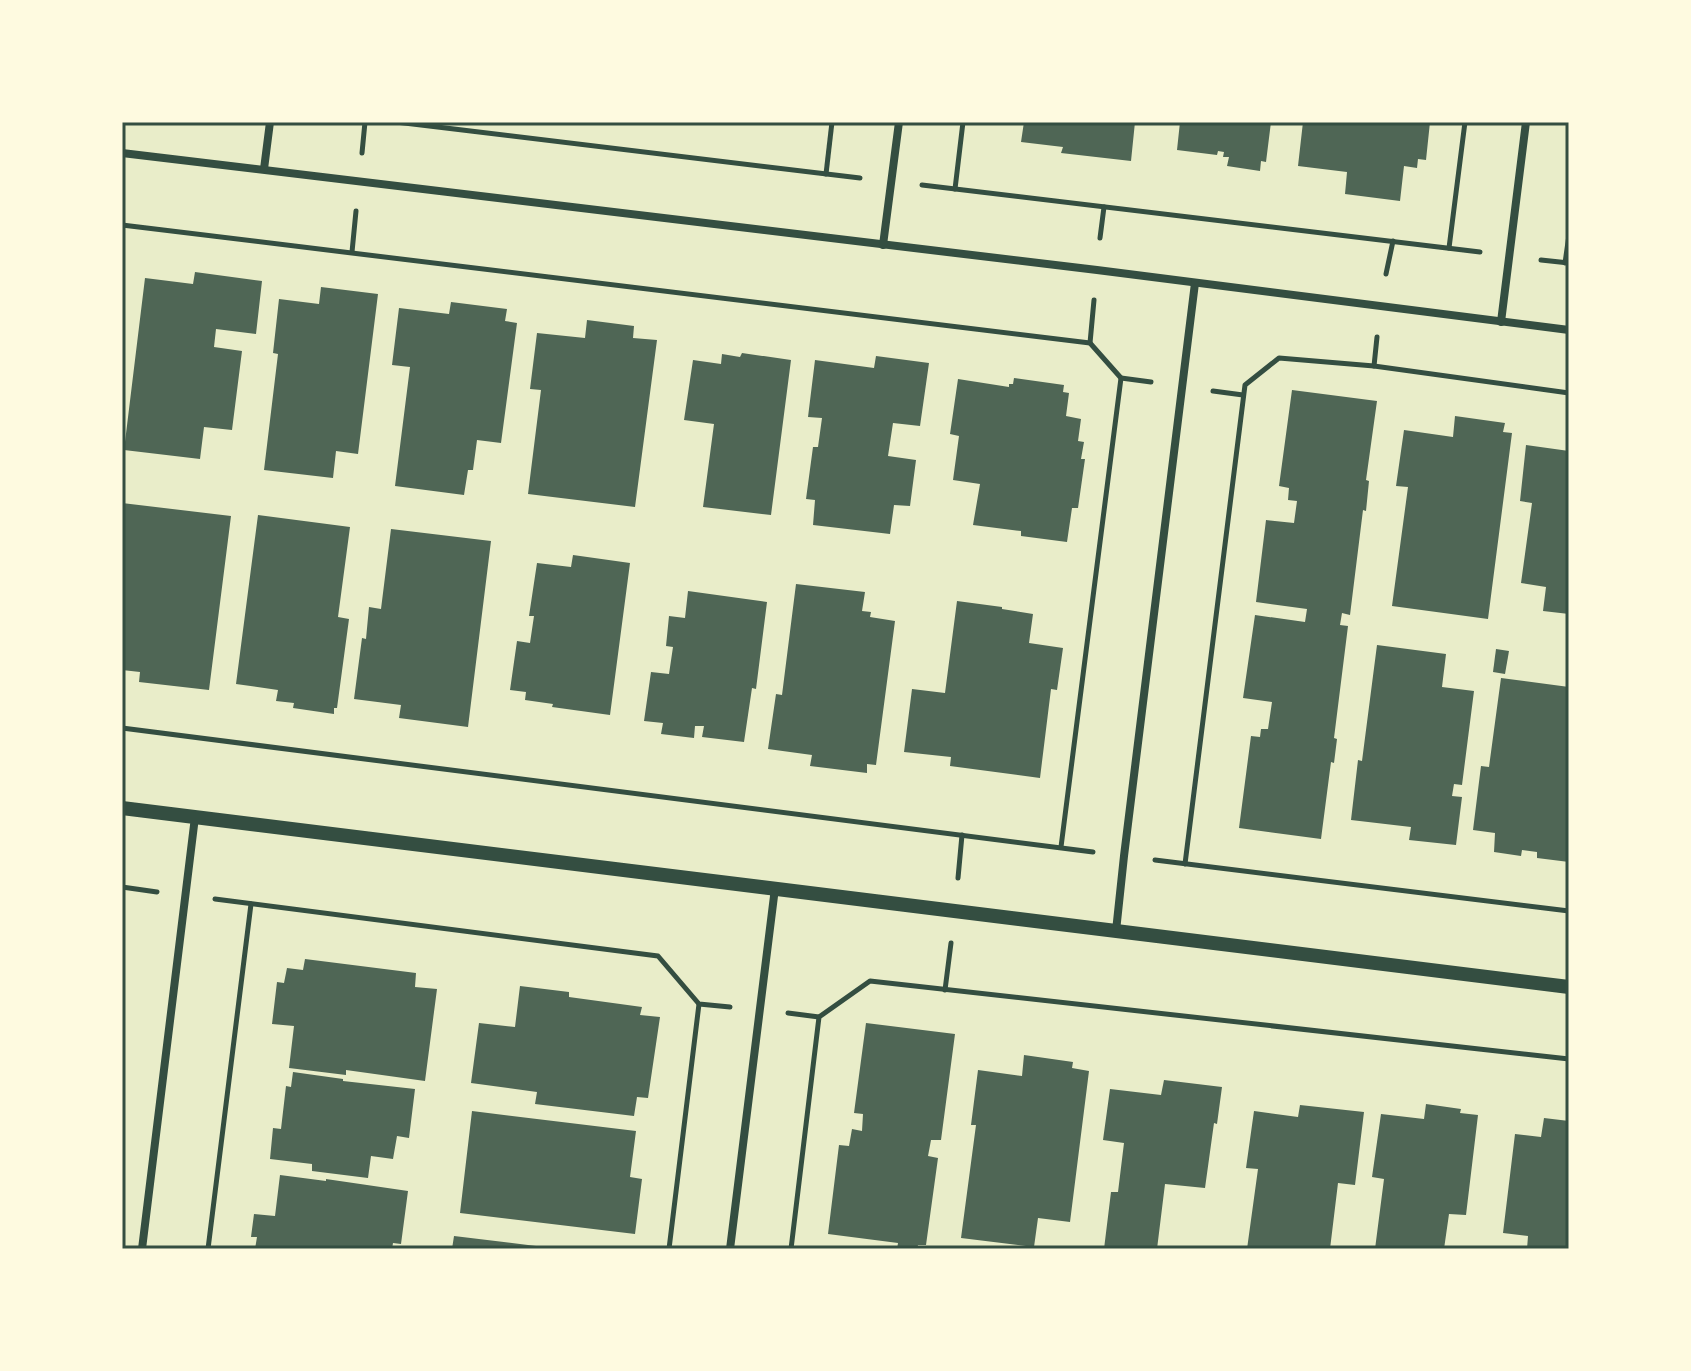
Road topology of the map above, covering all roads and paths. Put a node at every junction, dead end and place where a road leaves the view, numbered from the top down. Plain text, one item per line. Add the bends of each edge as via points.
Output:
1 (270, 122) edge
2 (396, 122) edge
3 (832, 122) edge
4 (899, 122) edge
5 (963, 122) edge
6 (1465, 122) edge
7 (1526, 122) edge
8 (122, 153) edge
9 (264, 169) junction
10 (826, 174) junction
11 (891, 181) junction
12 (955, 189) junction
13 (122, 225) edge
14 (1569, 235) edge
15 (1393, 241) junction
16 (883, 245) junction
17 (1449, 248) junction
18 (1509, 256) junction
19 (1567, 263) edge
20 (1386, 274) dead end
21 (1195, 283) junction
22 (1501, 322) junction
23 (1569, 330) edge
24 (1378, 336) dead end
25 (1374, 366) junction
26 (1121, 378) junction
27 (1151, 382) dead end
28 (1206, 390) dead end
29 (1569, 393) edge
30 (1243, 395) junction
31 (122, 728) edge
32 (122, 808) edge
33 (195, 817) junction
34 (122, 887) edge
35 (775, 888) junction
36 (185, 895) junction
37 (251, 904) junction
38 (1569, 911) edge
39 (1116, 931) junction
40 (1569, 987) edge
41 (1569, 1059) edge
42 (142, 1249) edge
43 (208, 1249) edge
44 (669, 1249) edge
45 (730, 1249) edge
46 (791, 1249) edge

1 - 9 street
2 - 10 path
3 - 10 path
4 - 11 street
5 - 12 path
6 - 17 path
7 - 18 street
8 - 9 street
9 - 16 street
10 - 11 path
11 - 12 path
11 - 16 street
12 - 15 path
13 - 26 path via 1090,343
14 - 19 path
15 - 17 path
15 - 20 path
16 - 21 street
17 - 18 path
18 - 19 path
18 - 22 street
21 - 22 street
21 - 39 street
22 - 23 street
24 - 25 path
25 - 29 path
25 - 30 path via 1279,358 1245,385
26 - 27 path
26 - 31 path via 1061,847
28 - 30 path
30 - 38 path via 1185,864
32 - 33 street
33 - 35 street
33 - 36 street
34 - 36 path
35 - 39 street
35 - 45 street
36 - 37 path
36 - 42 street
37 - 43 path
37 - 44 path via 658,956 699,1004
39 - 40 street
41 - 46 path via 870,981 819,1017

